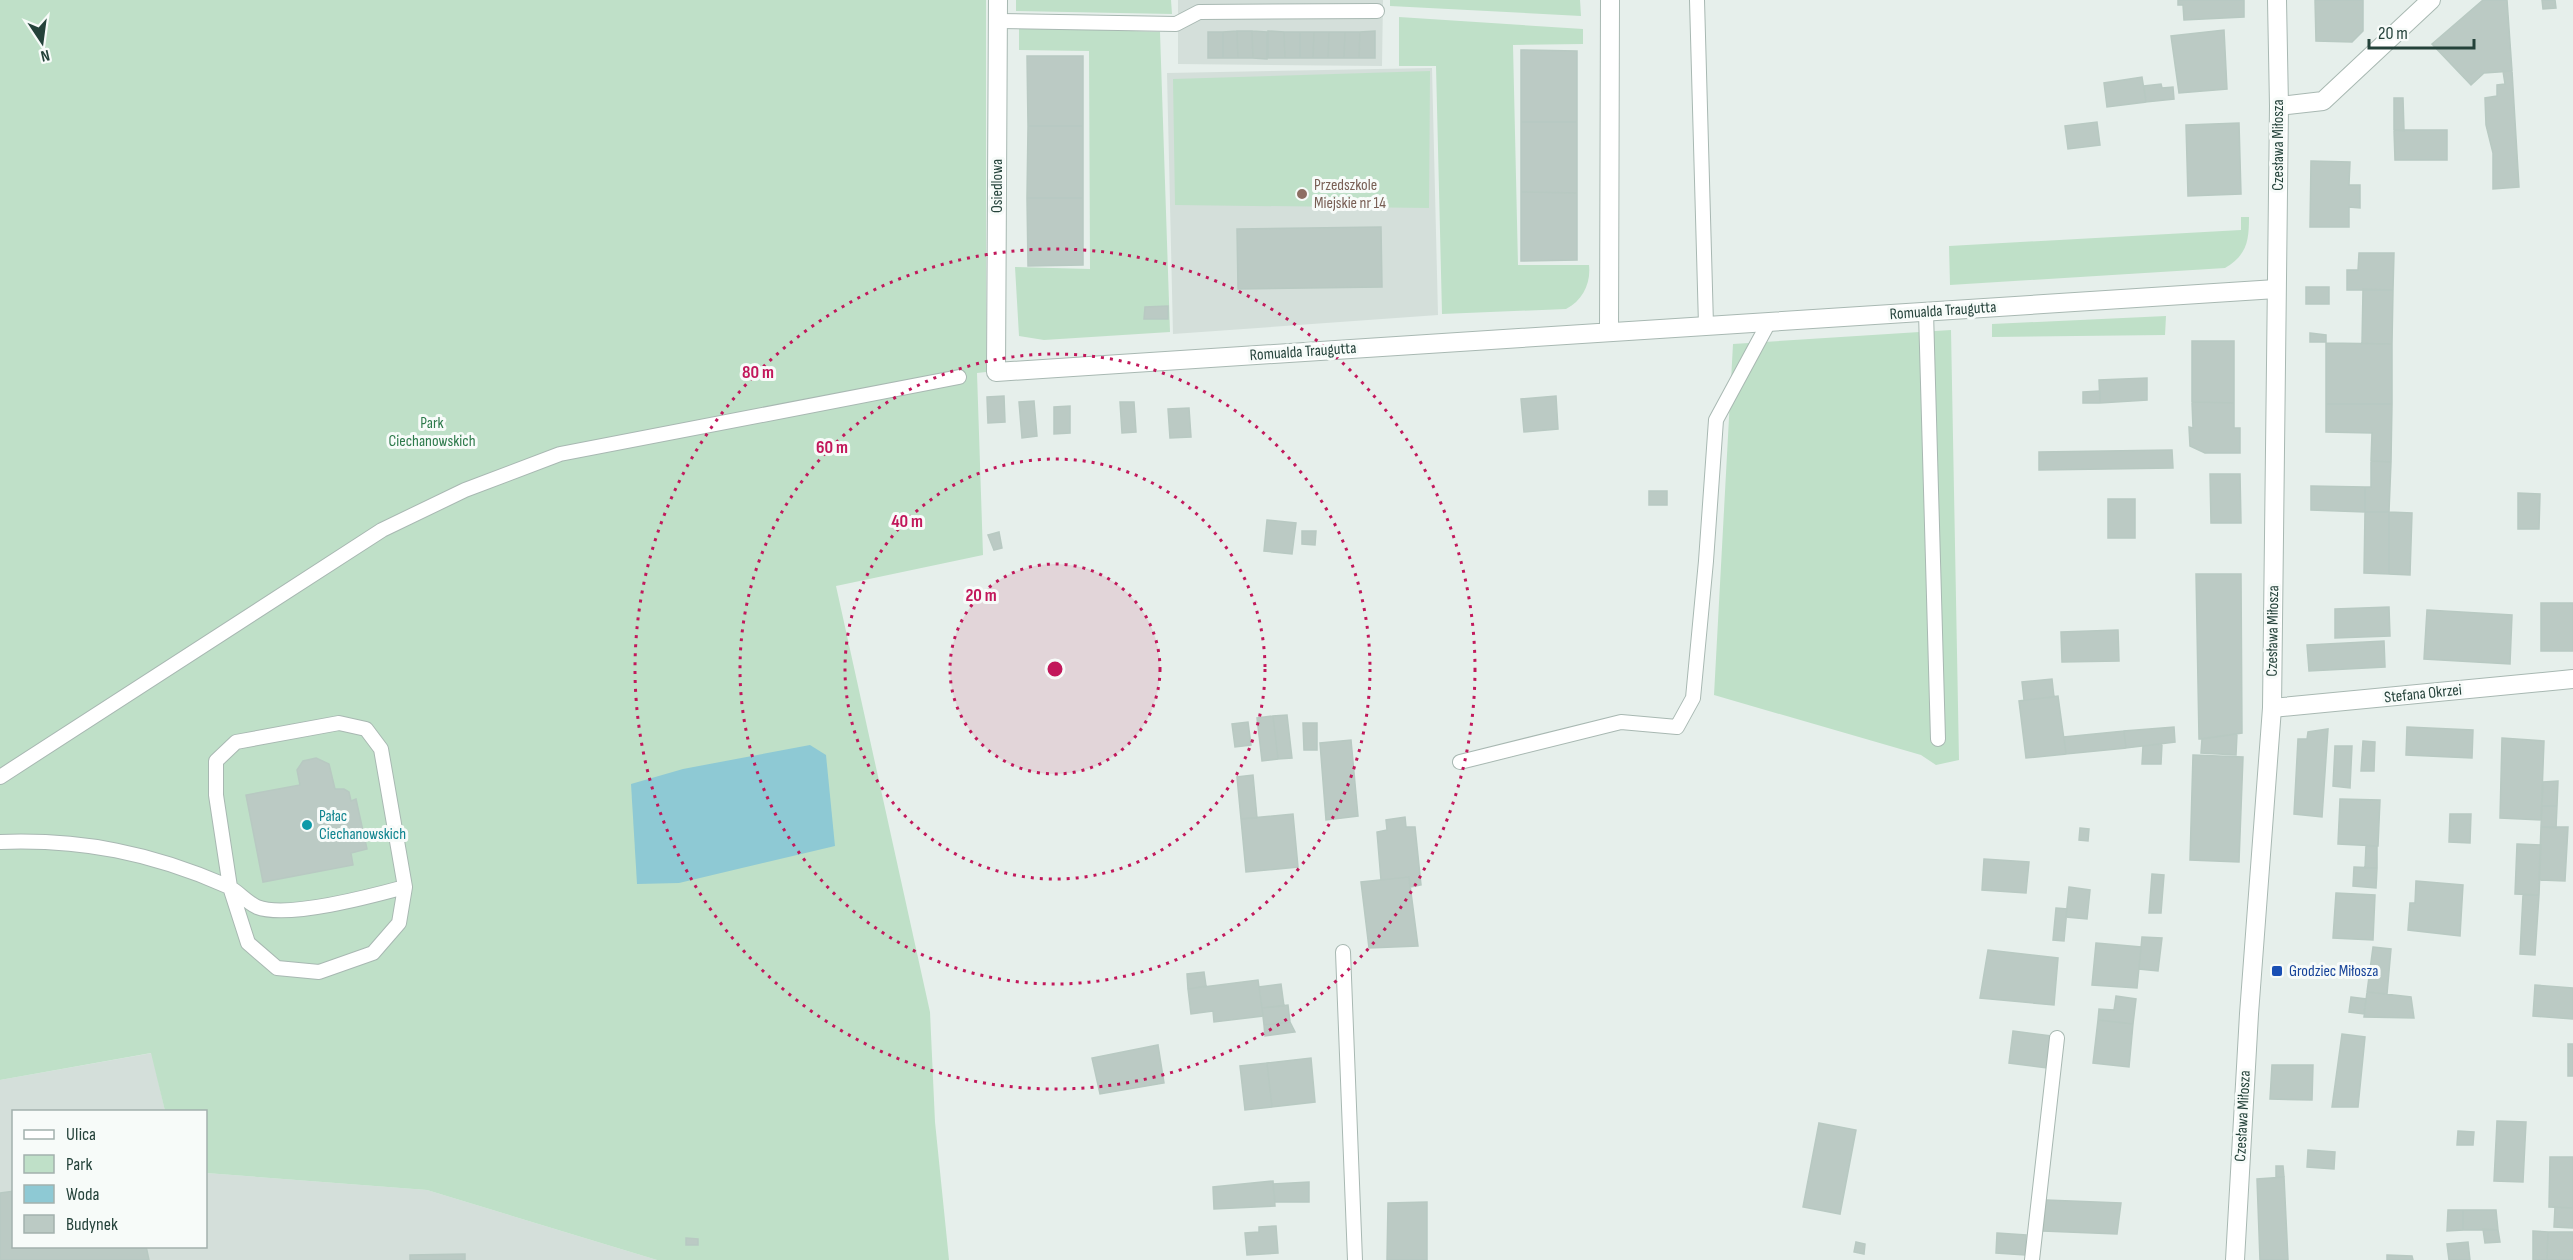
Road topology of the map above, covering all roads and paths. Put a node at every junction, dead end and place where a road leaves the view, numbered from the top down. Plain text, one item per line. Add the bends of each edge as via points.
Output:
1 (998, 0) edge
2 (1610, 0) edge
3 (1697, 0) edge
4 (2277, 0) edge
5 (2431, 0) edge
6 (1377, 11) dead end
7 (998, 21) junction
8 (2279, 106) junction
9 (2276, 289) junction
10 (1926, 312) junction
11 (1769, 322) junction
12 (1706, 325) junction
13 (1609, 332) junction
14 (996, 372) joint
15 (959, 377) dead end
16 (2573, 679) edge
17 (2272, 708) junction
18 (1938, 739) dead end
19 (1460, 762) dead end
20 (0, 777) edge
21 (0, 842) edge
22 (405, 886) junction
23 (230, 887) junction
24 (1343, 952) dead end
25 (2057, 1038) dead end
26 (1356, 1260) edge
27 (2032, 1260) edge
28 (2235, 1260) edge

1 - 7 street, Osiedlowa
2 - 13 street
3 - 12 lane
4 - 8 street, Czesława Miłosza
5 - 8 street via 2323,101
6 - 7 lane via 1199,12 1176,24
7 - 14 street, Osiedlowa
8 - 9 street, Czesława Miłosza
9 - 10 street, Romualda Traugutta
9 - 17 street, Czesława Miłosza
10 - 11 street, Romualda Traugutta
10 - 18 lane
11 - 12 street, Romualda Traugutta
11 - 19 lane via 1716,420 1693,698 1677,727 1621,722
12 - 13 street, Romualda Traugutta
13 - 14 street, Romualda Traugutta
15 - 20 lane via 560,454 465,490 382,530
16 - 17 street, Stefana Okrzei
17 - 28 street, Czesława Miłosza
21 - 23 lane via 105,847 147,856
22 - 23 lane via 297,910 257,907
22 - 23 lane via 399,923 373,953 319,972 278,968 248,943
22 - 23 lane via 381,749 366,729 339,723 236,742 216,761 216,795
24 - 26 lane
25 - 27 lane

